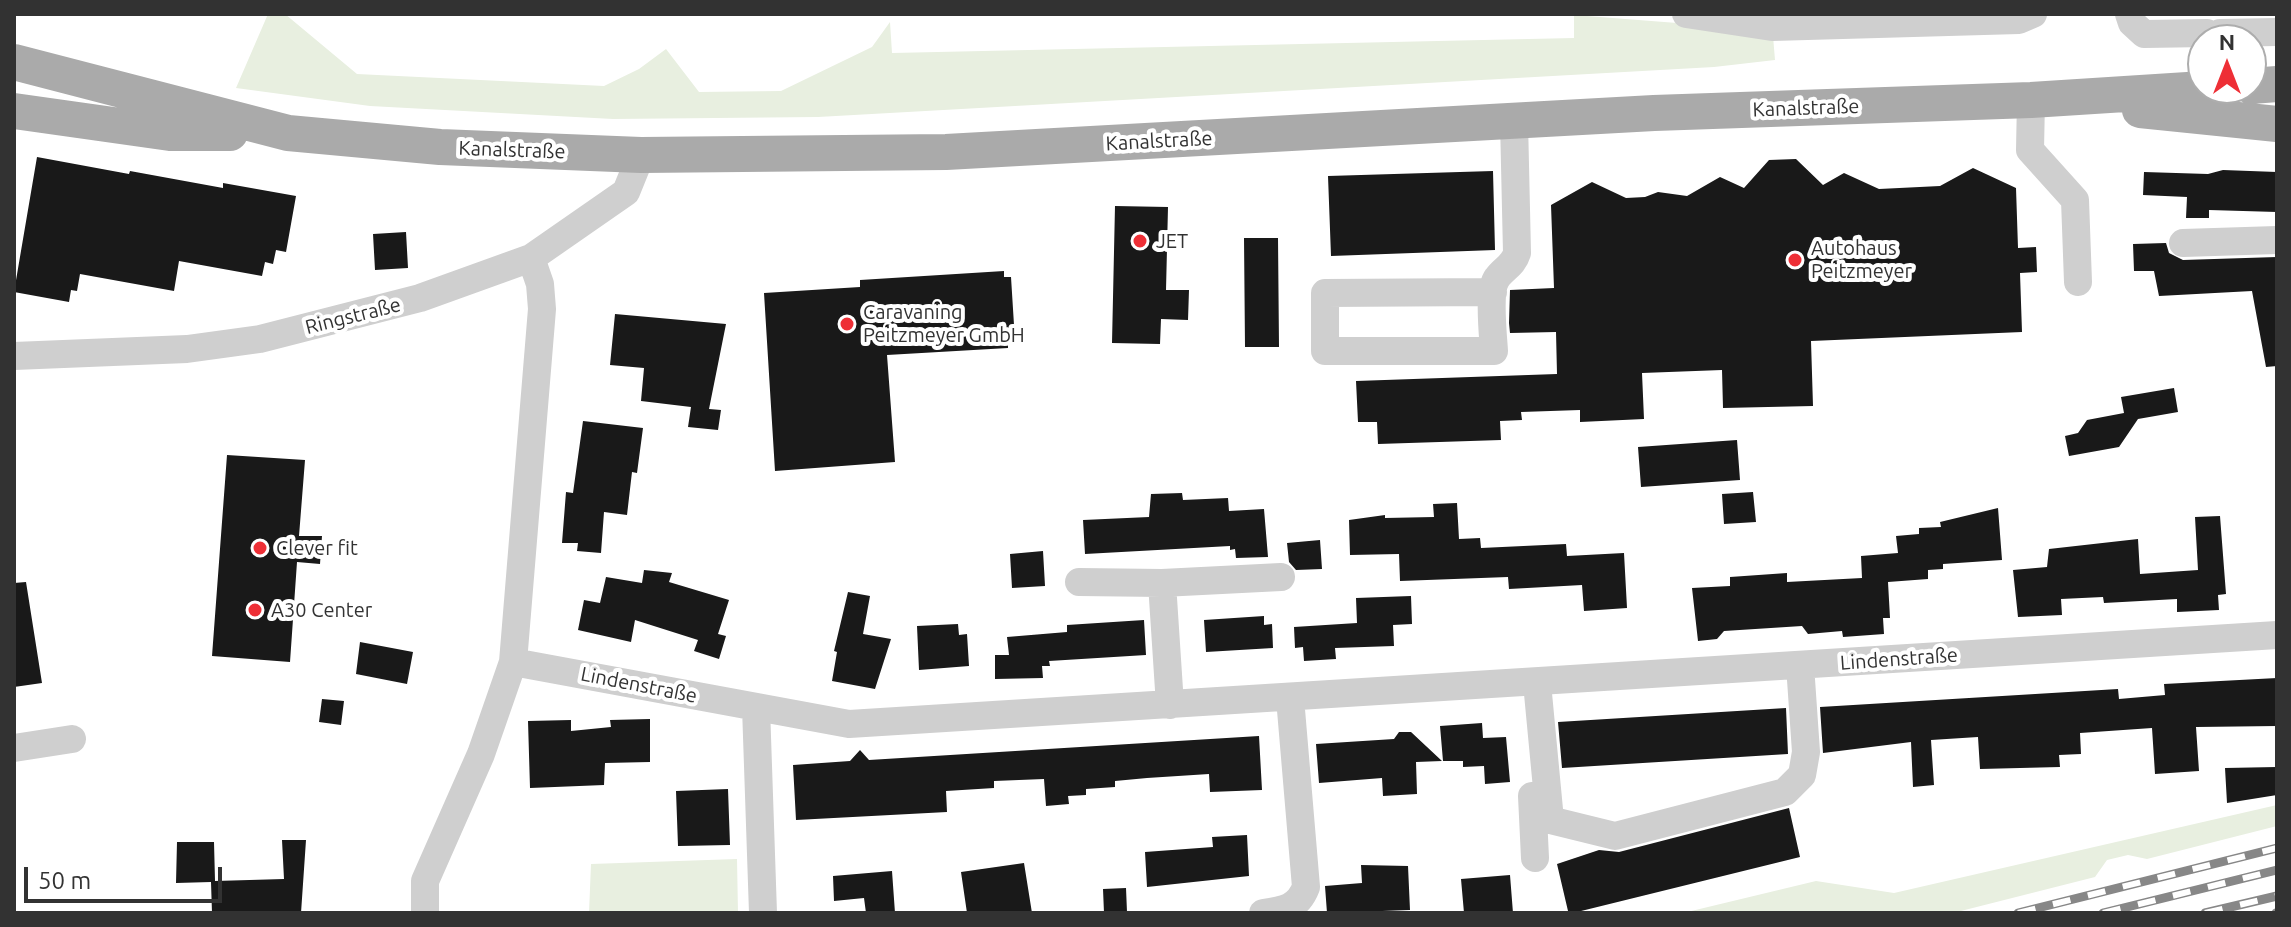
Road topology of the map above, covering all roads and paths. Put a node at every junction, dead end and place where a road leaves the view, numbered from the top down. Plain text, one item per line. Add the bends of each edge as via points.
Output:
1 (1686, 14) edge
2 (2033, 14) edge
3 (2129, 14) edge
4 (2277, 32) edge
5 (14, 62) edge
6 (2187, 90) edge
7 (2031, 100) junction
8 (14, 111) edge
9 (1514, 121) junction
10 (2277, 124) edge
11 (288, 133) junction
12 (641, 155) junction
13 (2277, 240) edge
14 (2183, 243) dead end
15 (531, 258) junction
16 (2078, 282) dead end
17 (1493, 292) junction
18 (14, 356) edge
19 (1281, 577) dead end
20 (1079, 582) dead end
21 (1162, 583) junction
22 (2277, 635) edge
23 (513, 662) junction
24 (1800, 665) junction
25 (1529, 683) junction
26 (1290, 698) junction
27 (1170, 705) junction
28 (756, 707) junction
29 (72, 739) dead end
30 (14, 748) edge
31 (1535, 858) dead end
32 (425, 913) edge
33 (763, 913) edge
34 (1263, 913) edge

1 - 2 street via 1772,27 2019,20
3 - 4 street via 2144,34
5 - 11 main road, Kanalstraße
6 - 7 main road, Kanalstraße
7 - 9 main road, Kanalstraße
7 - 10 main road, Kanalstraße
7 - 16 street via 2030,150 2075,200
8 - 11 main road, Kanalstraße via 170,133
9 - 12 main road, Kanalstraße via 946,152
9 - 17 street via 1517,253
11 - 12 main road, Kanalstraße via 440,147
12 - 15 street, Ringstraße via 626,192
13 - 14 street
15 - 18 street, Ringstraße via 420,298 260,339 187,349
15 - 23 street via 542,309
17 - 17 street via 1494,351 1325,351 1325,293
19 - 21 street
20 - 21 street
21 - 27 street
22 - 24 street, Lindenstraße
23 - 28 street, Lindenstraße
23 - 32 street via 481,754 425,881
24 - 25 street, Lindenstraße
24 - 25 street via 1806,752 1802,775 1785,792 1615,836 1550,820
25 - 26 street, Lindenstraße
25 - 31 street
26 - 27 street, Lindenstraße
26 - 34 street via 1306,887 1294,905
27 - 28 street, Lindenstraße via 849,724
28 - 33 street
29 - 30 street

